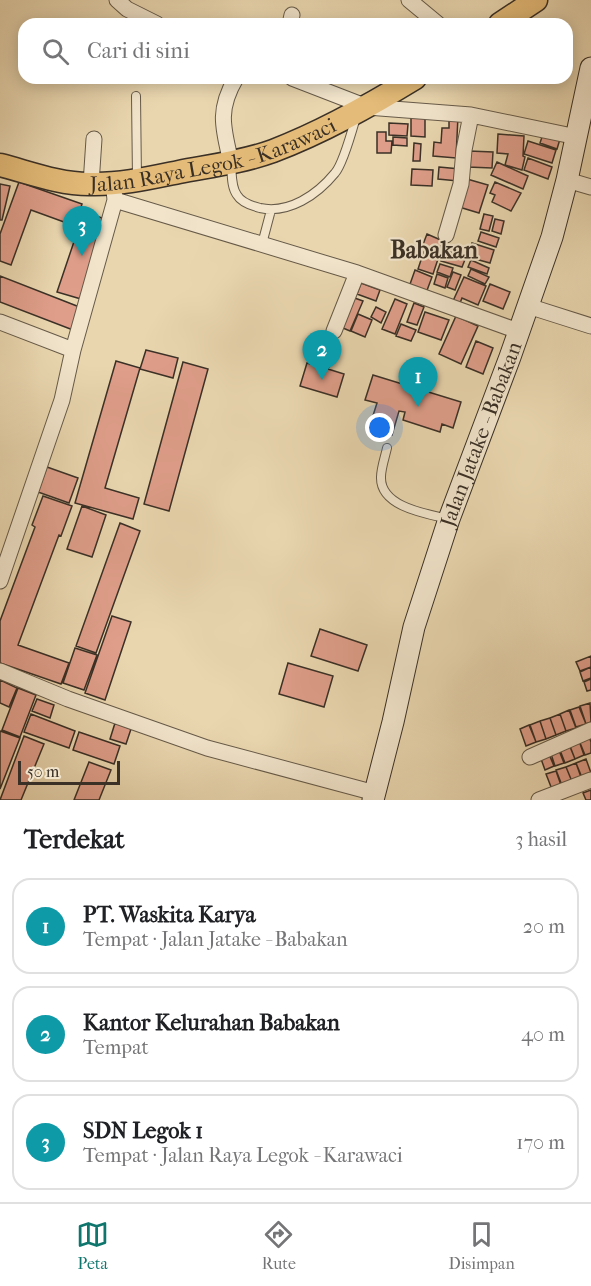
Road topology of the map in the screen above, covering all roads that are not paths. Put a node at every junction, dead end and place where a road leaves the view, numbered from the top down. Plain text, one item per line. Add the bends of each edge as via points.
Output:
1 (409, 0) edge
2 (536, 0) edge
3 (125, 3) edge
4 (148, 18) edge
5 (431, 18) edge
6 (509, 18) edge
7 (591, 68) edge
8 (233, 84) edge
9 (305, 84) edge
10 (405, 84) edge
11 (136, 96) dead end
12 (363, 110) junction
13 (471, 115) junction
14 (577, 137) junction
15 (94, 139) dead end
16 (231, 162) junction
17 (0, 165) edge
18 (567, 180) junction
19 (137, 181) junction
20 (591, 188) edge
21 (107, 189) junction
22 (271, 210) junction
23 (446, 235) dead end
24 (262, 243) junction
25 (357, 273) junction
26 (528, 306) junction
27 (0, 322) edge
28 (591, 326) edge
29 (334, 331) dead end
30 (518, 331) junction
31 (73, 350) junction
32 (387, 448) dead end
33 (449, 519) junction
34 (6, 541) edge
35 (0, 581) edge
36 (0, 670) edge
37 (591, 730) edge
38 (530, 757) dead end
39 (591, 780) edge
40 (374, 797) edge
41 (539, 800) edge

1 - 5 street
2 - 6 main road
3 - 4 street
7 - 14 main road, Jalan Jatake - Babakan
8 - 16 street via 225,99 222,123
9 - 12 street
10 - 12 main road, Jalan Raya Legok - Karawaci
11 - 19 lane
12 - 13 street
12 - 16 main road, Jalan Raya Legok - Karawaci via 271,152
12 - 22 lane via 337,171 294,205
13 - 14 street
13 - 23 street via 461,184
14 - 18 main road, Jalan Jatake - Babakan
15 - 21 street
16 - 19 main road, Jalan Raya Legok - Karawaci
16 - 22 lane via 237,197 252,206
17 - 21 main road, Jalan Raya Legok - Karawaci
18 - 20 street
18 - 26 main road, Jalan Jatake - Babakan
19 - 21 main road, Jalan Raya Legok - Karawaci
21 - 24 street
21 - 31 street
22 - 24 lane
24 - 25 street
25 - 29 street
25 - 30 street
26 - 28 street
26 - 30 main road, Jalan Jatake - Babakan
27 - 31 street
30 - 33 main road, Jalan Jatake - Babakan
31 - 34 street via 62,400
32 - 33 lane via 381,478 384,492 398,503
33 - 40 main road, Jalan Jatake - Babakan via 414,627
34 - 35 street
36 - 40 street via 68,699 207,748
37 - 38 street
39 - 41 street

